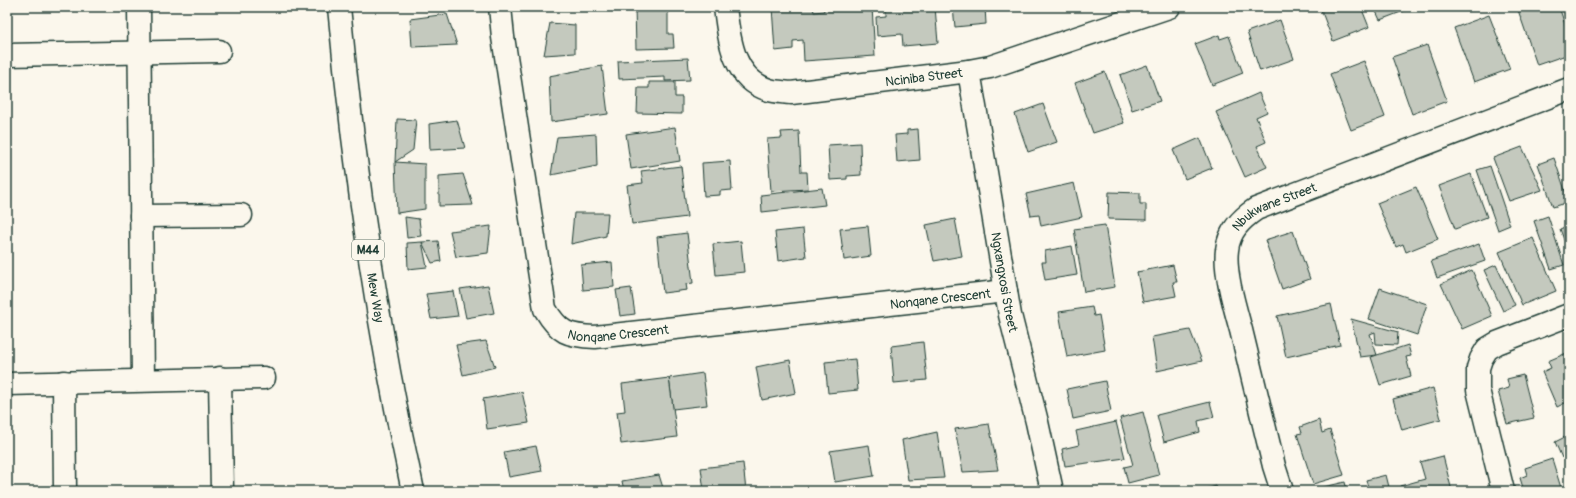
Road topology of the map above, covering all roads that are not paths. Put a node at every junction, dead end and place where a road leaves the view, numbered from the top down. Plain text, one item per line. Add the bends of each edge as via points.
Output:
1 (139, 7) edge
2 (339, 7) edge
3 (500, 7) edge
4 (725, 7) edge
5 (1169, 7) edge
6 (219, 51) dead end
7 (139, 52) junction
8 (7, 55) edge
9 (969, 71) junction
10 (1569, 89) edge
11 (241, 215) dead end
12 (142, 216) junction
13 (1006, 291) junction
14 (1569, 315) edge
15 (220, 378) junction
16 (264, 378) dead end
17 (143, 380) junction
18 (64, 382) junction
19 (7, 384) edge
20 (65, 491) edge
21 (222, 491) edge
22 (413, 491) edge
23 (1052, 491) edge
24 (1282, 491) edge
25 (1503, 491) edge

1 - 7 street
2 - 22 street, Mew Way / M44 via 367,246
3 - 13 street, Nonqane Crescent via 545,309 553,323 563,331 595,337
4 - 9 street, Nciniba Street via 737,63 750,79 770,90 803,92
5 - 9 street, Nciniba Street via 990,68
6 - 7 street
7 - 8 street
7 - 12 street
9 - 13 street, Ngxangxosi Street
10 - 24 street, Nbukwane Street via 1256,209 1234,228 1227,250 1232,296
11 - 12 street
12 - 17 street
13 - 23 street, Ngxangxosi Street
14 - 25 street via 1497,343 1487,349 1481,359 1478,368 1478,390
15 - 16 street
15 - 17 street
15 - 21 street
17 - 18 street
18 - 19 street
18 - 20 street

